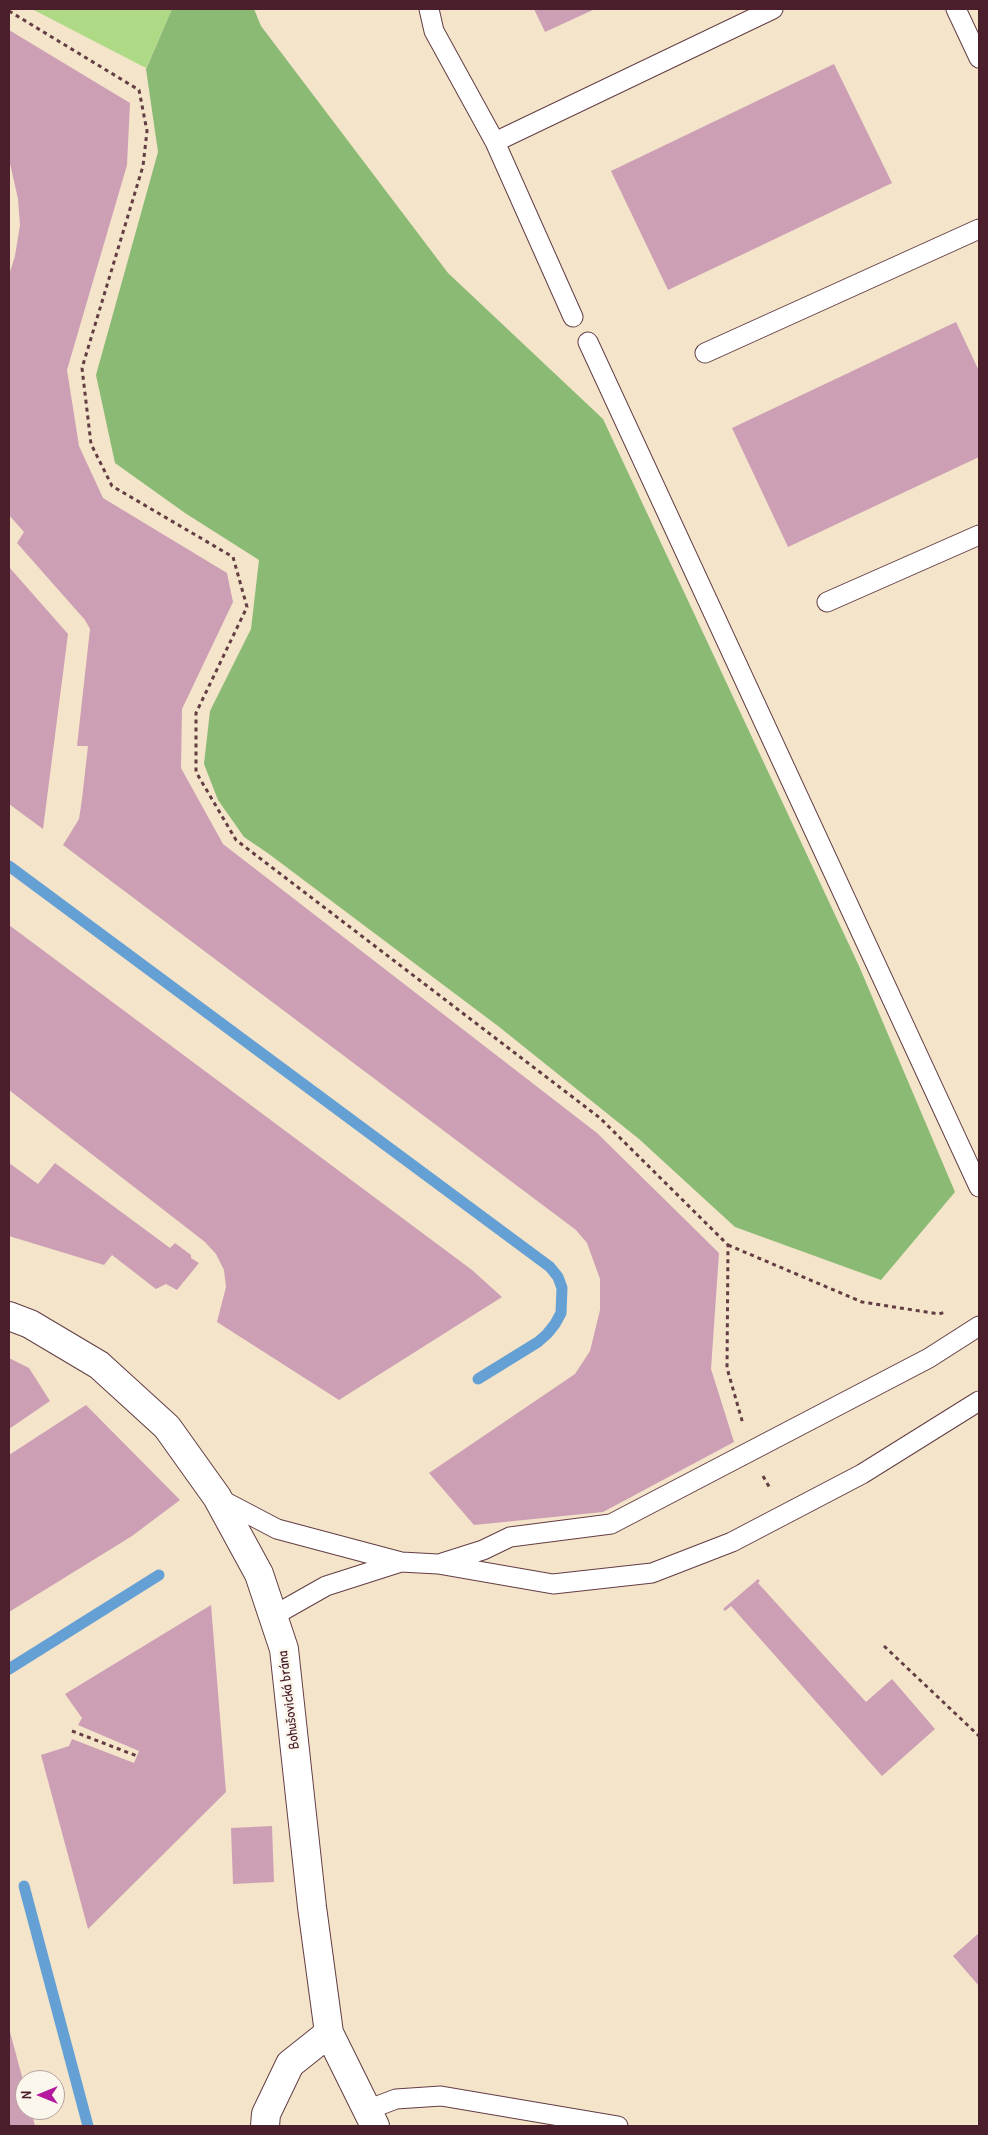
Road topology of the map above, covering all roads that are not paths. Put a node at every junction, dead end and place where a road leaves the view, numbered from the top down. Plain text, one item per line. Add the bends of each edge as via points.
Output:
1 (429, 9) edge
2 (772, 9) edge
3 (956, 9) edge
4 (979, 58) edge
5 (495, 142) junction
6 (979, 229) edge
7 (573, 317) dead end
8 (588, 342) dead end
9 (705, 353) dead end
10 (979, 535) edge
11 (827, 602) dead end
12 (979, 1188) edge
13 (9, 1316) edge
14 (979, 1326) edge
15 (979, 1401) edge
16 (217, 1497) junction
17 (401, 1562) junction
18 (438, 1564) junction
19 (273, 1616) junction
20 (329, 2033) junction
21 (371, 2118) edge
22 (264, 2126) edge
23 (618, 2126) edge

1 - 5 lane via 434,31
2 - 5 lane
3 - 4 lane
5 - 7 lane
6 - 9 lane
8 - 12 lane
10 - 11 lane
13 - 16 street, Bohušovická brána via 30,1324 99,1365 167,1428
14 - 18 lane via 929,1358 610,1524 510,1537 483,1550
15 - 18 lane via 862,1474 732,1542 652,1573 554,1584
16 - 17 lane via 277,1529
16 - 19 street, Bohušovická brána via 259,1574
17 - 18 lane
17 - 19 lane via 326,1586
19 - 20 street, Bohušovická brána via 284,1649
20 - 21 street, Bohušovická brána
20 - 22 street via 290,2064 266,2114
21 - 23 lane via 396,2099 441,2096

